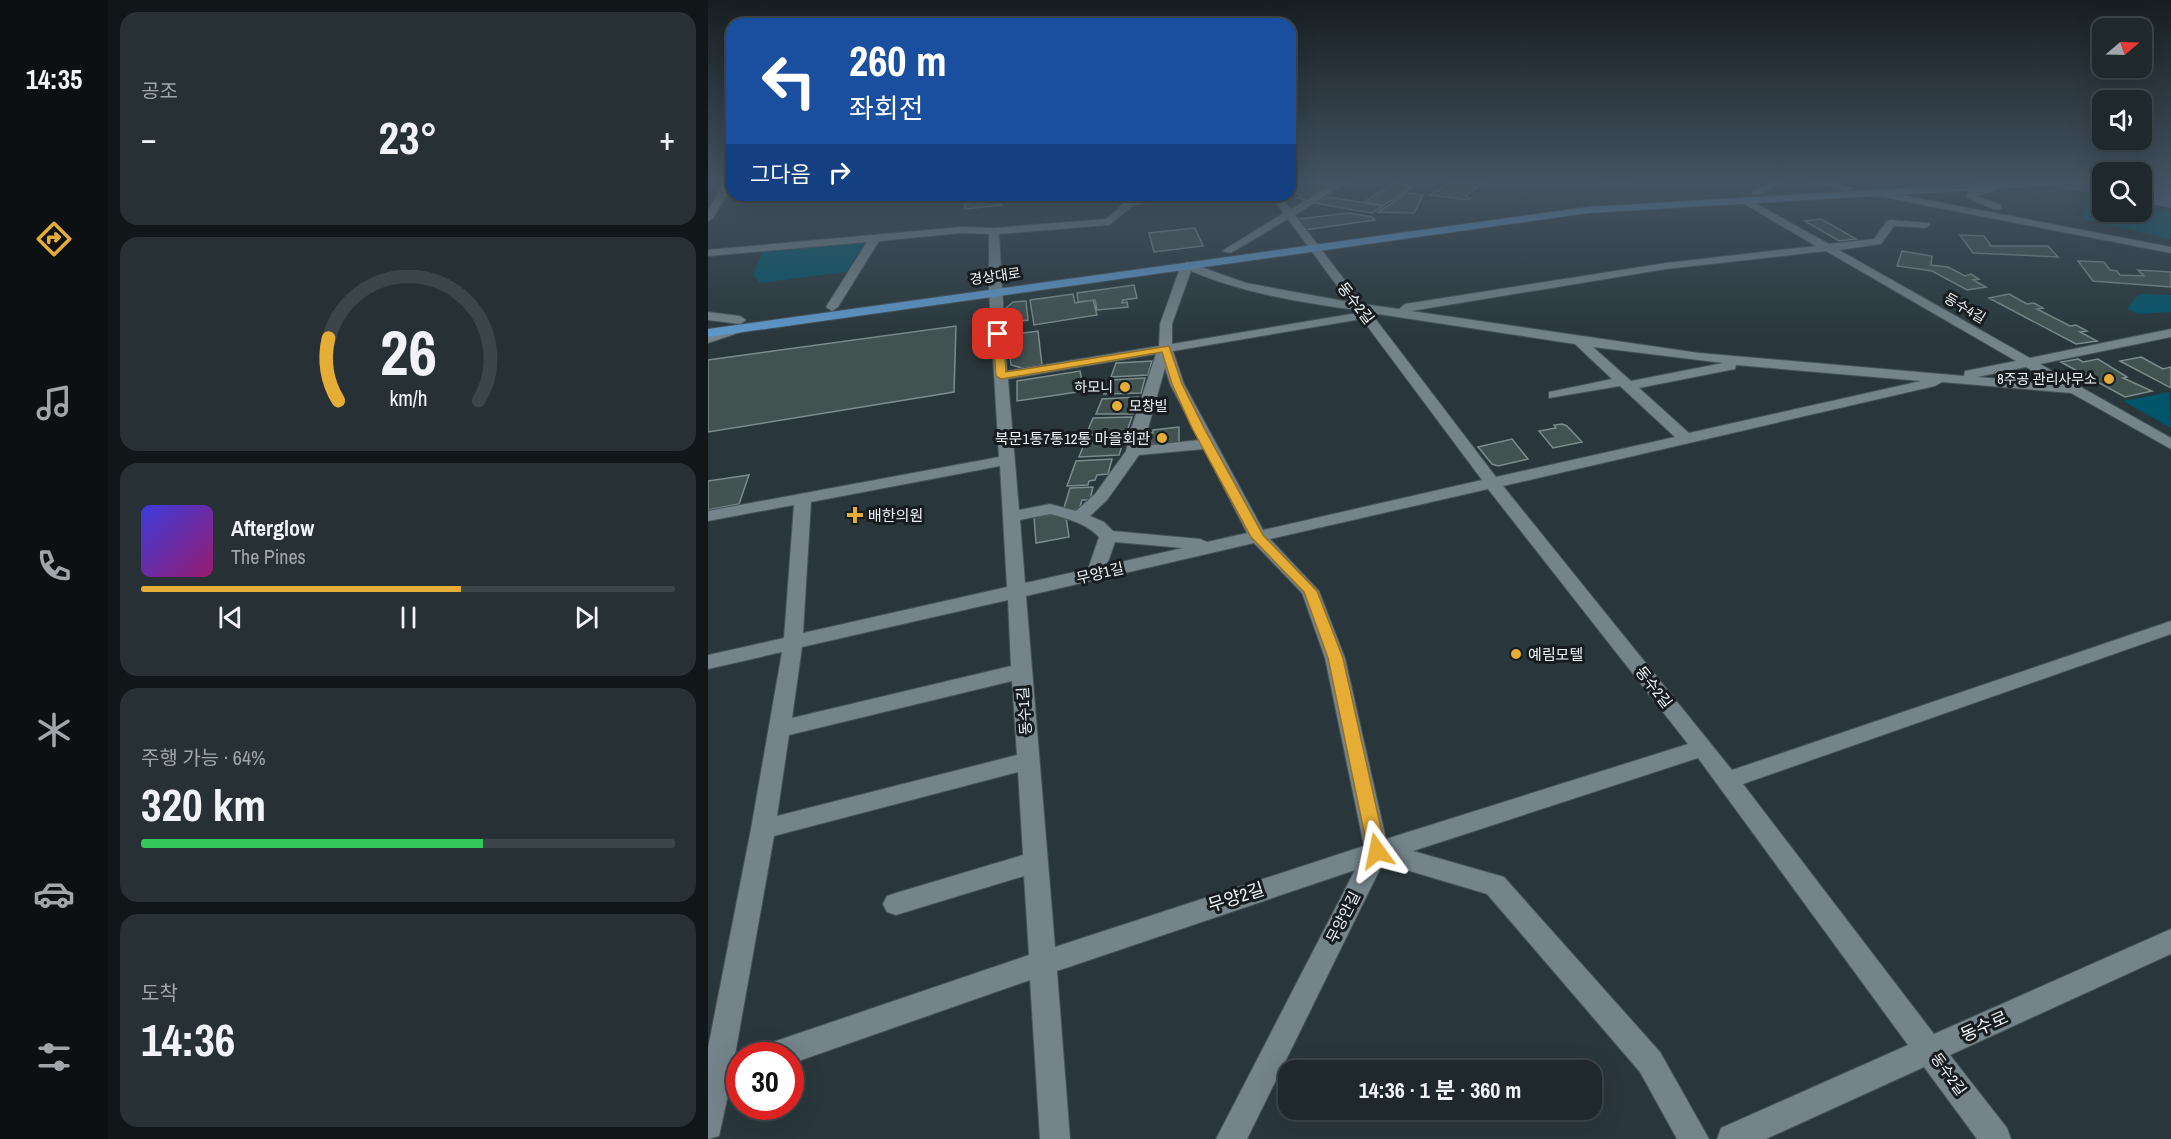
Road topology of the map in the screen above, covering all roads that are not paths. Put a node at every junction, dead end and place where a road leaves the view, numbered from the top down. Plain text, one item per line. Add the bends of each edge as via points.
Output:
1 (922, 234) edge
2 (994, 234) edge
3 (1254, 234) edge
4 (1303, 234) edge
5 (1367, 234) edge
6 (1386, 234) edge
7 (1804, 234) edge
8 (1883, 234) edge
9 (2089, 234) edge
10 (2129, 234) edge
11 (875, 238) junction
12 (2171, 242) edge
13 (1310, 243) junction
14 (1830, 249) junction
15 (2171, 250) edge
16 (1227, 251) junction
17 (708, 253) edge
18 (1188, 265) junction
19 (995, 287) junction
20 (832, 307) junction
21 (1362, 311) junction
22 (1389, 311) junction
23 (708, 316) edge
24 (708, 325) edge
25 (739, 325) junction
26 (708, 333) edge
27 (2171, 333) edge
28 (708, 339) edge
29 (1579, 341) junction
30 (1166, 348) junction
31 (2028, 361) junction
32 (1749, 362) junction
33 (1001, 376) junction
34 (1953, 378) junction
35 (1626, 384) junction
36 (2077, 389) junction
37 (1554, 395) dead end
38 (1686, 439) junction
39 (1206, 444) junction
40 (2171, 444) edge
41 (1134, 451) junction
42 (1007, 460) junction
43 (1492, 483) junction
44 (803, 499) junction
45 (708, 516) edge
46 (1079, 517) junction
47 (1011, 518) junction
48 (1108, 536) junction
49 (1258, 537) junction
50 (1219, 546) junction
51 (1095, 574) junction
52 (1016, 591) junction
53 (2171, 627) edge
54 (793, 643) junction
55 (708, 662) edge
56 (1022, 671) junction
57 (779, 729) junction
58 (1703, 748) junction
59 (1028, 761) junction
60 (1727, 781) junction
61 (763, 829) junction
62 (1377, 851) junction
63 (1035, 862) junction
64 (896, 904) dead end
65 (2171, 941) edge
66 (1042, 962) junction
67 (804, 1045) edge
68 (1931, 1050) junction
69 (722, 1074) edge
70 (708, 1125) edge
71 (1746, 1136) edge
72 (1055, 1139) edge
73 (1231, 1139) edge
74 (1694, 1139) edge
75 (1996, 1139) edge

1 - 11 street
2 - 19 street, 동수1길
3 - 16 street
4 - 13 street, 동수2길
5 - 13 main road, 경상대로
6 - 13 main road, 경상대로
7 - 14 street, 동수4길
8 - 14 street via 1877,242
9 - 15 street
10 - 12 street
11 - 17 street
11 - 20 street
13 - 16 main road, 경상대로
13 - 18 main road, 경상대로
13 - 21 street, 동수2길
14 - 22 street via 1666,266
14 - 31 street, 동수4길
16 - 19 main road, 경상대로
18 - 19 main road, 경상대로
18 - 21 street via 1248,286
18 - 30 street via 1166,324
19 - 20 main road, 경상대로
19 - 25 main road, 경상대로
19 - 33 street, 동수1길
20 - 25 main road, 경상대로
21 - 22 street
21 - 30 street
21 - 43 street, 동수2길
22 - 29 street
23 - 25 street
24 - 25 main road, 경상대로
25 - 26 main road, 경상대로
25 - 28 street
27 - 31 street, 무양1길
29 - 32 street
29 - 35 street
30 - 33 street
30 - 39 street via 1177,384
30 - 41 street
31 - 34 street, 무양1길
31 - 36 street, 동수4길
32 - 34 street
32 - 35 street
33 - 42 street, 동수1길
34 - 36 street
34 - 38 street, 무양1길
35 - 37 street
35 - 38 street
36 - 40 street, 동수4길
38 - 43 street, 무양1길
39 - 41 street
39 - 49 street
41 - 46 street via 1101,497
42 - 44 street
42 - 47 street, 동수1길
43 - 49 street, 무양1길
43 - 58 street, 동수2길
44 - 45 street
44 - 54 street
46 - 47 street via 1050,509
46 - 48 street
47 - 52 street, 동수1길
48 - 50 street
48 - 51 street
49 - 50 street, 무양1길
49 - 62 street via 1310,591 1335,658
50 - 51 street, 무양1길
51 - 52 street, 무양1길
52 - 54 street, 무양1길
52 - 56 street, 동수1길
53 - 60 street
54 - 55 street, 무양1길
54 - 57 street
56 - 57 street
56 - 59 street, 동수1길
57 - 61 street
58 - 60 street, 동수2길
58 - 62 street, 무양2길
59 - 61 street
59 - 63 street, 동수1길
60 - 68 street, 동수2길
61 - 69 street
62 - 66 street, 무양2길
62 - 73 street, 무양안길
62 - 74 street via 1495,885 1650,1062
63 - 64 street
63 - 66 street, 동수1길
65 - 68 street, 동수로
66 - 67 street, 무양2길
66 - 72 street, 동수1길
68 - 71 street, 동수로
68 - 75 street, 동수2길
69 - 70 street

